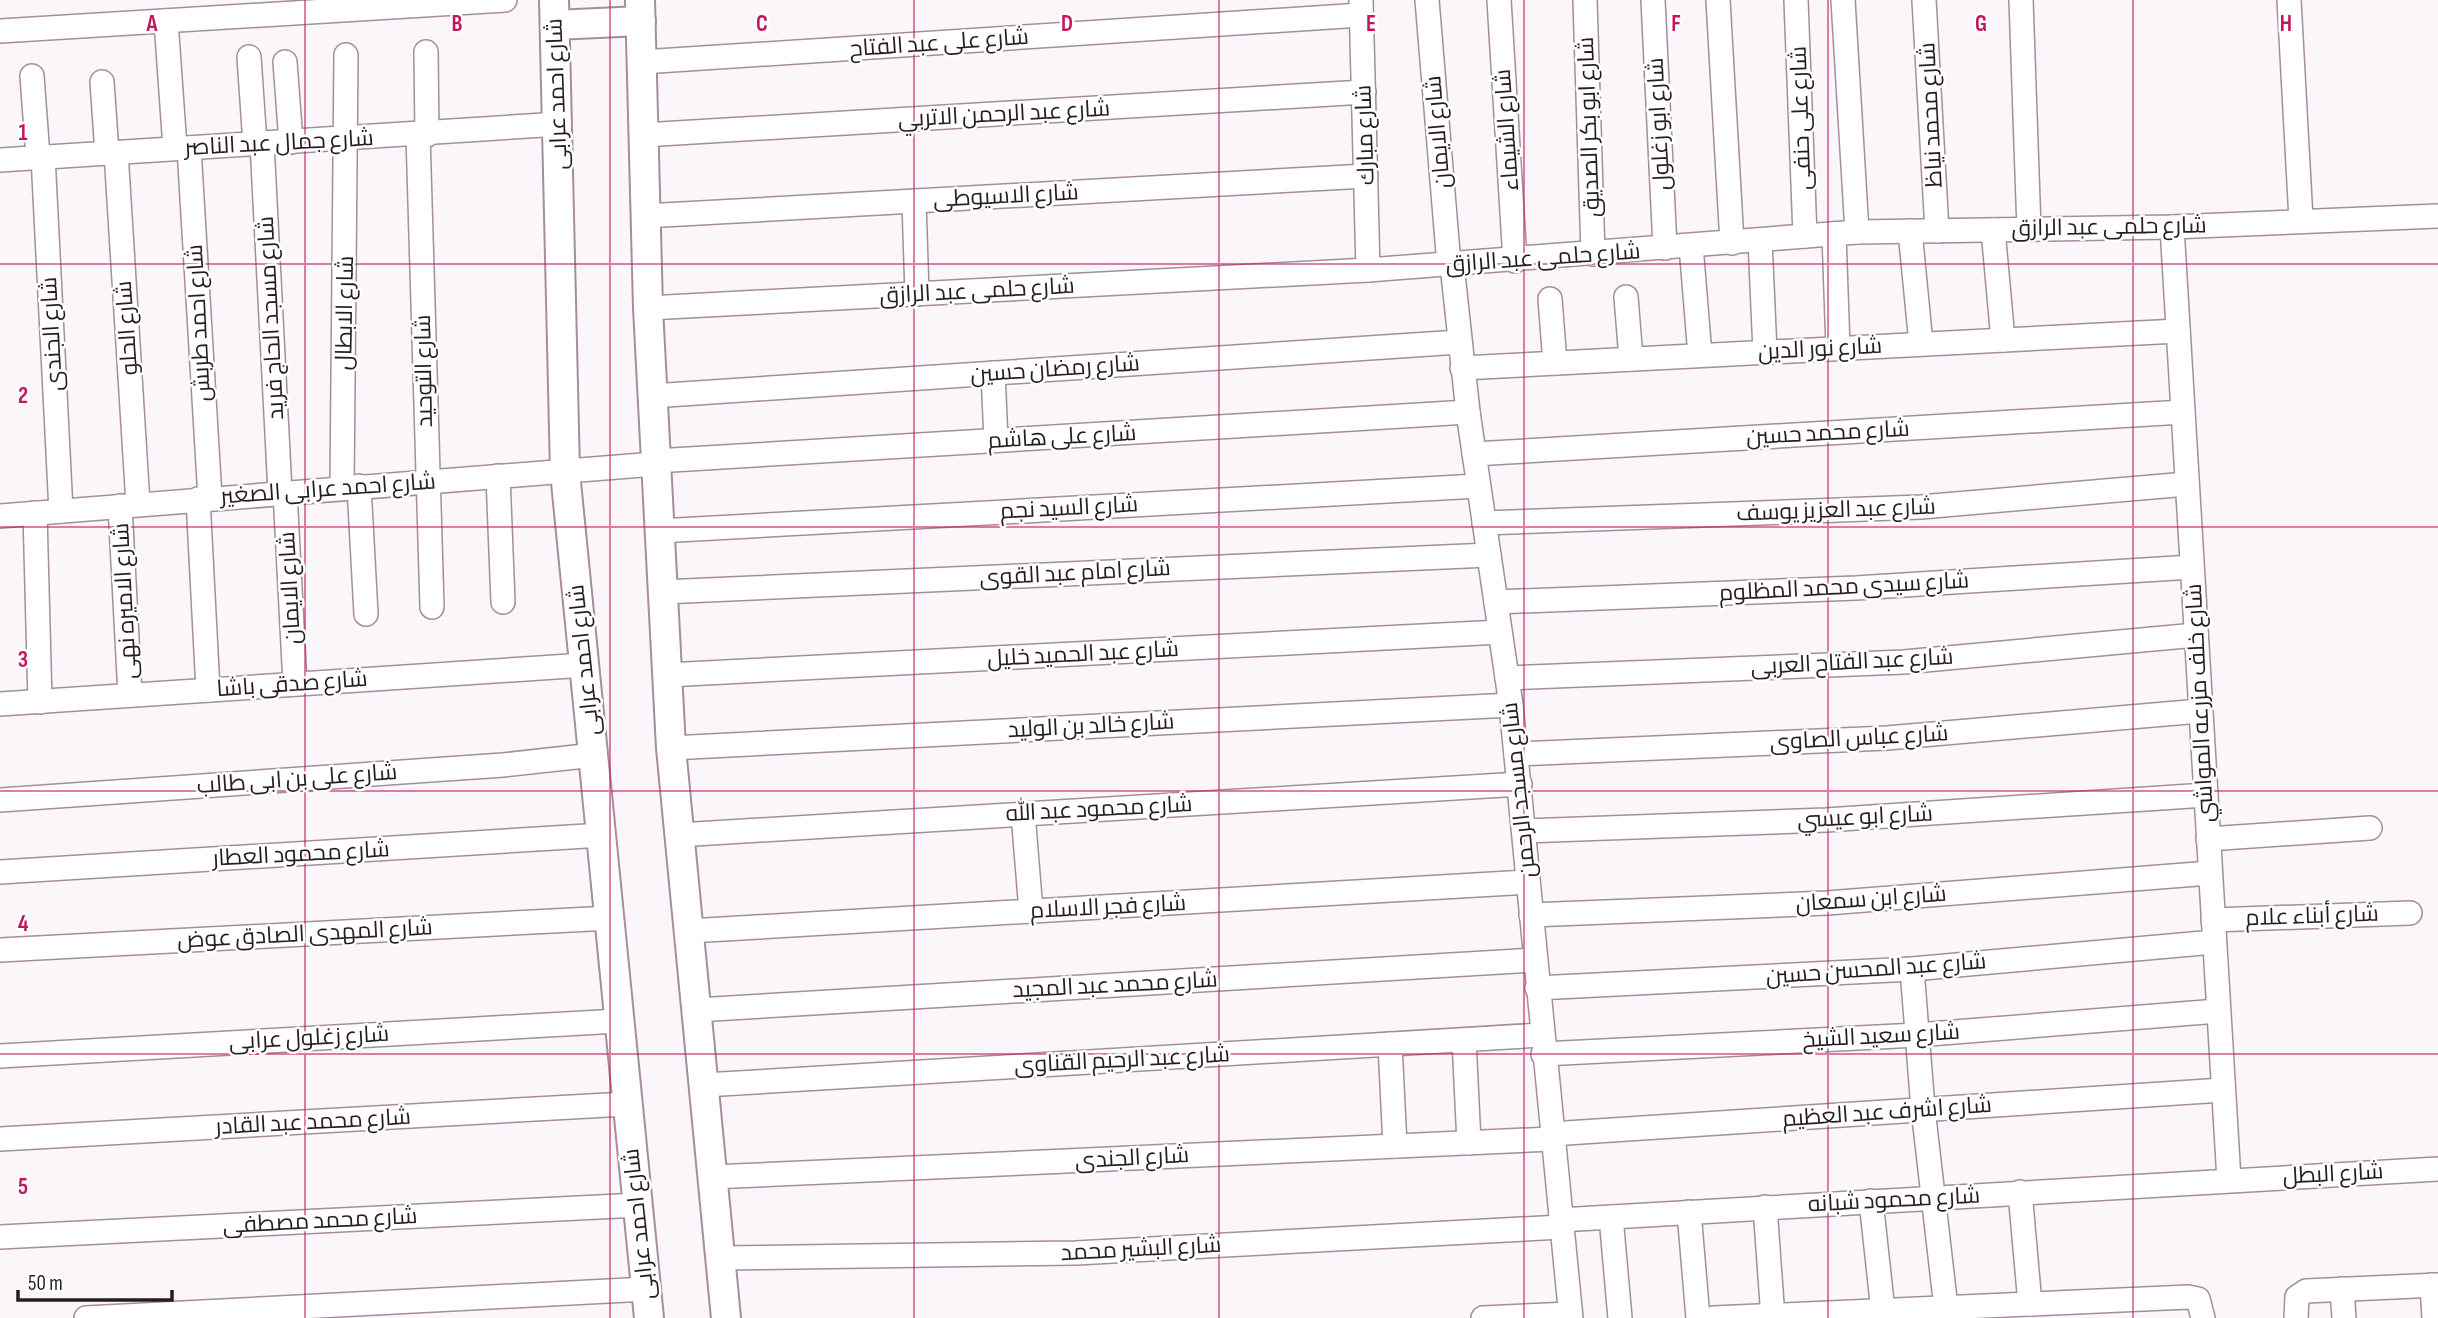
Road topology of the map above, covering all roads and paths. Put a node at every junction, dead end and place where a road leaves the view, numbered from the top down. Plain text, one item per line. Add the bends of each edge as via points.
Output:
1 (505, 0) edge
2 (1427, 0) edge
3 (1499, 0) edge
4 (1585, 0) edge
5 (1653, 0) edge
6 (1718, 0) edge
7 (1796, 0) edge
8 (1843, 0) edge
9 (1924, 0) edge
10 (2021, 0) edge
11 (2289, 0) edge
12 (1361, 8) edge
13 (641, 10) edge
14 (554, 13) edge
15 (166, 21) junction
16 (0, 31) edge
17 (426, 52) dead end
18 (346, 55) dead end
19 (249, 57) dead end
20 (285, 62) dead end
21 (642, 62) junction
22 (32, 76) dead end
23 (102, 82) dead end
24 (1364, 92) junction
25 (559, 124) junction
26 (423, 135) junction
27 (643, 135) junction
28 (348, 139) junction
29 (291, 142) junction
30 (258, 144) junction
31 (182, 148) junction
32 (112, 152) junction
33 (41, 157) junction
34 (0, 160) edge
35 (1366, 176) junction
36 (914, 201) junction
37 (645, 216) junction
38 (2438, 216) edge
39 (2301, 220) junction
40 (2172, 227) junction
41 (1993, 230) junction
42 (2029, 230) junction
43 (1910, 231) junction
44 (1937, 231) junction
45 (1857, 232) junction
46 (1834, 234) junction
47 (1805, 236) junction
48 (1760, 240) junction
49 (1732, 243) junction
50 (1691, 246) junction
51 (1665, 248) junction
52 (1593, 254) junction
53 (1515, 261) junction
54 (1450, 265) junction
55 (1368, 270) junction
56 (917, 294) junction
57 (1626, 297) dead end
58 (1550, 299) dead end
59 (648, 308) junction
60 (2178, 331) junction
61 (2003, 340) junction
62 (1459, 342) junction
63 (1921, 344) junction
64 (1838, 348) junction
65 (1765, 352) junction
66 (1700, 355) junction
67 (1631, 359) junction
68 (1555, 363) junction
69 (1462, 368) junction
70 (993, 373) junction
71 (652, 396) junction
72 (1468, 412) junction
73 (2183, 412) junction
74 (996, 440) junction
75 (1474, 454) junction
76 (655, 462) junction
77 (565, 472) junction
78 (498, 476) junction
79 (427, 481) junction
80 (2187, 484) junction
81 (1478, 486) junction
82 (351, 487) junction
83 (282, 492) junction
84 (204, 499) junction
85 (129, 505) junction
86 (61, 511) junction
87 (35, 513) junction
88 (0, 516) edge
89 (1484, 523) junction
90 (659, 531) junction
91 (1489, 555) junction
92 (2192, 567) junction
93 (662, 592) junction
94 (503, 602) dead end
95 (1496, 602) junction
96 (432, 607) dead end
97 (366, 614) dead end
98 (1500, 632) junction
99 (2196, 635) junction
100 (585, 665) junction
101 (667, 675) junction
102 (1507, 678) junction
103 (295, 684) junction
104 (208, 690) junction
105 (130, 695) junction
106 (40, 702) junction
107 (0, 704) edge
108 (1511, 705) junction
109 (2200, 711) junction
110 (671, 748) junction
111 (1516, 754) junction
112 (594, 755) junction
113 (1520, 784) junction
114 (2206, 795) junction
115 (0, 800) edge
116 (1023, 814) junction
117 (2370, 828) dead end
118 (1524, 831) junction
119 (603, 835) junction
120 (679, 835) junction
121 (2208, 839) junction
122 (0, 872) edge
123 (2210, 873) junction
124 (1528, 882) junction
125 (1031, 911) junction
126 (2410, 913) dead end
127 (1531, 915) junction
128 (610, 918) junction
129 (689, 931) junction
130 (2214, 931) junction
131 (0, 950) edge
132 (1535, 960) junction
133 (1912, 969) junction
134 (1537, 988) junction
135 (696, 1010) junction
136 (2218, 1011) junction
137 (618, 1021) junction
138 (1917, 1035) junction
139 (1464, 1040) junction
140 (1391, 1044) junction
141 (1542, 1044) junction
142 (0, 1056) edge
143 (704, 1085) junction
144 (2223, 1090) junction
145 (626, 1104) junction
146 (1923, 1109) junction
147 (1551, 1136) junction
148 (0, 1139) edge
149 (1469, 1143) junction
150 (1395, 1146) junction
151 (2438, 1169) edge
152 (712, 1177) junction
153 (2229, 1180) junction
154 (2020, 1192) junction
155 (1933, 1197) junction
156 (1871, 1201) junction
157 (639, 1205) junction
158 (1765, 1208) junction
159 (1689, 1212) junction
160 (1611, 1217) junction
161 (1560, 1223) junction
162 (0, 1237) edge
163 (720, 1258) junction
164 (2435, 1285) edge
165 (647, 1289) junction
166 (2342, 1289) junction
167 (2022, 1309) edge
168 (1883, 1311) junction
169 (1935, 1311) edge
170 (331, 1312) edge
171 (1853, 1315) edge
172 (1570, 1316) edge
173 (1773, 1317) edge
174 (86, 1318) edge
175 (649, 1318) edge
176 (726, 1318) edge
177 (1483, 1318) edge
178 (1620, 1318) edge
179 (1698, 1318) edge
180 (1714, 1318) edge
181 (2203, 1318) edge
182 (2296, 1318) edge
183 (2344, 1318) edge
184 (2434, 1318) edge

1 - 15 street
2 - 54 street, شارع الايمان
3 - 53 street, شارع الشيماء
4 - 52 street, شارع ابو بكر الصديق
5 - 51 street, شارع ابو زغلول
6 - 49 street
7 - 47 street, شارع على حنفى
8 - 45 street
9 - 44 street, شارع محمد نياظ
10 - 42 street
11 - 39 street
12 - 21 street, شارع على عبد الفتاح
12 - 24 street, شارع مبارك
13 - 14 street
13 - 21 street
14 - 25 street, شارع احمد عرابى
15 - 16 street
15 - 31 street, شارع احمد طربش
17 - 26 street, شارع التوحيد
18 - 28 street, شارع الابطال
19 - 30 street, شارع مسجد الحاج فريد
20 - 29 street
21 - 27 street
22 - 33 street, شارع الجندى
23 - 32 street, شارع الحلو
24 - 27 street, شارع عبد الرحمن الاتربي
24 - 35 street, شارع مبارك
25 - 26 street, شارع جمال عبد الناصر
25 - 77 street, شارع احمد عرابى
26 - 28 street, شارع جمال عبد الناصر
26 - 79 street, شارع التوحيد
27 - 37 street
28 - 29 street, شارع جمال عبد الناصر
28 - 82 street, شارع الابطال
29 - 30 street, شارع جمال عبد الناصر
30 - 31 street, شارع جمال عبد الناصر
30 - 83 street, شارع مسجد الحاج فريد
31 - 32 street, شارع جمال عبد الناصر
31 - 84 street, شارع احمد طربش
32 - 33 street, شارع جمال عبد الناصر
32 - 85 street, شارع الحلو
33 - 34 street, شارع جمال عبد الناصر
33 - 86 street, شارع الجندى
35 - 36 street, شارع الاسيوطى
35 - 55 street, شارع مبارك
36 - 37 street, شارع الاسيوطى
36 - 56 street
37 - 59 street
38 - 39 street, شارع حلمى عبد الرازق
39 - 40 street, شارع حلمى عبد الرازق
40 - 42 street, شارع حلمى عبد الرازق
40 - 60 street, شارع خلف مزرعه المواشي
41 - 42 street, شارع حلمى عبد الرازق
41 - 44 street, شارع حلمى عبد الرازق
41 - 61 street
43 - 44 street, شارع حلمى عبد الرازق
43 - 45 street, شارع حلمى عبد الرازق
43 - 63 street
45 - 46 street, شارع حلمى عبد الرازق
46 - 47 street, شارع حلمى عبد الرازق
46 - 64 street
47 - 48 street, شارع حلمى عبد الرازق
48 - 49 street, شارع حلمى عبد الرازق
48 - 65 street
49 - 50 street, شارع حلمى عبد الرازق
50 - 51 street, شارع حلمى عبد الرازق
50 - 66 street
51 - 52 street, شارع حلمى عبد الرازق
52 - 53 street, شارع حلمى عبد الرازق
53 - 54 street, شارع حلمى عبد الرازق
54 - 55 street, شارع حلمى عبد الرازق
54 - 62 street, شارع مسجد الرحمن
55 - 56 street, شارع حلمى عبد الرازق
56 - 59 street, شارع حلمى عبد الرازق
57 - 67 street
58 - 68 street
59 - 71 street
60 - 61 street, شارع نور الدين
60 - 73 street, شارع خلف مزرعه المواشي
61 - 63 street, شارع نور الدين
62 - 69 street, شارع مسجد الرحمن
62 - 70 street, شارع رمضان حسين
63 - 64 street, شارع نور الدين
64 - 65 street, شارع نور الدين
65 - 66 street, شارع نور الدين
66 - 67 street, شارع نور الدين
67 - 68 street, شارع نور الدين
68 - 69 street, شارع نور الدين
69 - 72 street, شارع مسجد الرحمن
70 - 71 street, شارع رمضان حسين
70 - 74 street
71 - 76 street
72 - 74 street, شارع على هاشم
72 - 75 street, شارع مسجد الرحمن
73 - 75 street, شارع محمد حسين
73 - 80 street, شارع خلف مزرعه المواشي
74 - 76 street, شارع على هاشم
75 - 81 street, شارع مسجد الرحمن
76 - 77 street, شارع احمد عرابى الصغير
76 - 90 street
77 - 78 street, شارع احمد عرابى الصغير
77 - 100 street, شارع احمد عرابى
78 - 79 street, شارع احمد عرابى الصغير
78 - 94 street
79 - 82 street, شارع احمد عرابى الصغير
79 - 96 street, شارع التوحيد
80 - 89 street, شارع عبد العزيز يوسف via 1921,507
80 - 92 street, شارع خلف مزرعه المواشي
81 - 89 street, شارع مسجد الرحمن
81 - 90 street, شارع السيد نجم
82 - 83 street, شارع احمد عرابى الصغير
82 - 97 street, شارع الابطال
83 - 84 street, شارع احمد عرابى الصغير
83 - 103 street, شارع الايمان
84 - 85 street, شارع احمد عرابى الصغير
84 - 104 street, شارع احمد طربش
85 - 86 street, شارع احمد عرابى الصغير
85 - 105 street, شارع الاميره نهى
86 - 87 street, شارع احمد عرابى الصغير
87 - 88 street, شارع احمد عرابى الصغير
87 - 106 street
89 - 91 street, شارع مسجد الرحمن
90 - 93 street
91 - 93 street, شارع امام عبد القوى
91 - 95 street, شارع مسجد الرحمن
92 - 95 street, شارع سيدى محمد المظلوم via 1856,588
92 - 99 street, شارع خلف مزرعه المواشي
93 - 101 street
95 - 98 street, شارع مسجد الرحمن
98 - 101 street, شارع عبد الحميد خليل
98 - 102 street, شارع مسجد الرحمن
99 - 102 street, شارع عبد الفتاح العربى via 1903,662
99 - 109 street, شارع خلف مزرعه المواشي
100 - 103 street, شارع صدقى باشا
100 - 112 street, شارع احمد عرابى
101 - 110 street
102 - 108 street, شارع مسجد الرحمن
103 - 104 street, شارع صدقى باشا
104 - 105 street, شارع صدقى باشا
105 - 106 street, شارع صدقى باشا
106 - 107 street, شارع صدقى باشا
108 - 110 street, شارع خالد بن الوليد
108 - 111 street, شارع مسجد الرحمن
109 - 111 street, شارع عباس الصاوى via 1887,738
109 - 114 street, شارع خلف مزرعه المواشي
110 - 120 street
111 - 113 street, شارع مسجد الرحمن
112 - 115 street, شارع على بن ابى طالب
112 - 119 street, شارع احمد عرابى
113 - 116 street, شارع محمود عبد الله
113 - 118 street, شارع مسجد الرحمن
114 - 118 street, شارع ابو عيسي via 1826,820
114 - 121 street, شارع خلف مزرعه المواشي
116 - 120 street, شارع محمود عبد الله
116 - 125 street
117 - 121 street
118 - 124 street, شارع مسجد الرحمن
119 - 122 street, شارع محمود العطار
119 - 128 street, شارع احمد عرابى
120 - 129 street
121 - 123 street, شارع خلف مزرعه المواشي
123 - 127 street, شارع ابن سمعان via 1827,903
123 - 130 street, شارع خلف مزرعه المواشي
124 - 125 street, شارع فجر الاسلام
124 - 127 street, شارع مسجد الرحمن
125 - 129 street, شارع فجر الاسلام
126 - 130 street, شارع أبناء علام
127 - 132 street, شارع مسجد الرحمن
128 - 131 street, شارع المهدى الصادق عوض
128 - 137 street, شارع احمد عرابى
129 - 135 street
130 - 133 street, شارع عبد المحسن حسين
130 - 136 street, شارع خلف مزرعه المواشي
132 - 134 street, شارع مسجد الرحمن
132 - 135 street, شارع محمد عبد المجيد
133 - 134 street, شارع عبد المحسن حسين
133 - 138 street
134 - 141 street, شارع مسجد الرحمن
135 - 143 street
136 - 138 street, شارع سعيد الشيخ
136 - 144 street, شارع خلف مزرعه المواشي
137 - 142 street, شارع زغلول عرابى
137 - 145 street, شارع احمد عرابى
138 - 141 street, شارع سعيد الشيخ
138 - 146 street
139 - 140 street, شارع عبد الرحيم القناوى
139 - 141 street, شارع عبد الرحيم القناوى
139 - 149 street
140 - 143 street, شارع عبد الرحيم القناوى
140 - 150 street
141 - 147 street, شارع مسجد الرحمن
143 - 152 street
144 - 146 street, شارع اشرف عبد العظيم
144 - 153 street, شارع خلف مزرعه المواشي
145 - 148 street, شارع محمد عبد القادر
145 - 157 street, شارع احمد عرابى
146 - 147 street, شارع اشرف عبد العظيم
146 - 155 street
147 - 149 street, شارع الجندى
147 - 161 street, شارع مسجد الرحمن
149 - 150 street, شارع الجندى
150 - 152 street, شارع الجندى
151 - 153 street, شارع البطل
152 - 163 street
153 - 154 street, شارع محمود شبانه
154 - 155 street, شارع محمود شبانه
154 - 167 street
155 - 156 street, شارع محمود شبانه
155 - 169 street
156 - 158 street, شارع محمود شبانه
156 - 168 street
157 - 162 street, شارع محمد مصطفى
157 - 165 street, شارع احمد عرابى
158 - 159 street, شارع محمود شبانه
158 - 173 street
159 - 160 street, شارع محمود شبانه
159 - 179 street
160 - 161 street, شارع محمود شبانه
160 - 178 street
161 - 163 street, شارع البشير محمد via 1076,1253
161 - 172 street, شارع مسجد الرحمن
163 - 176 street
164 - 166 street
164 - 184 street
165 - 170 street
165 - 175 street, شارع احمد عرابى
166 - 182 street via 2306,1291 2297,1297
166 - 183 street
167 - 169 street
167 - 181 street via 2189,1297 2198,1299
168 - 169 street
168 - 171 street
170 - 174 street
171 - 173 street
172 - 177 street
173 - 180 street

